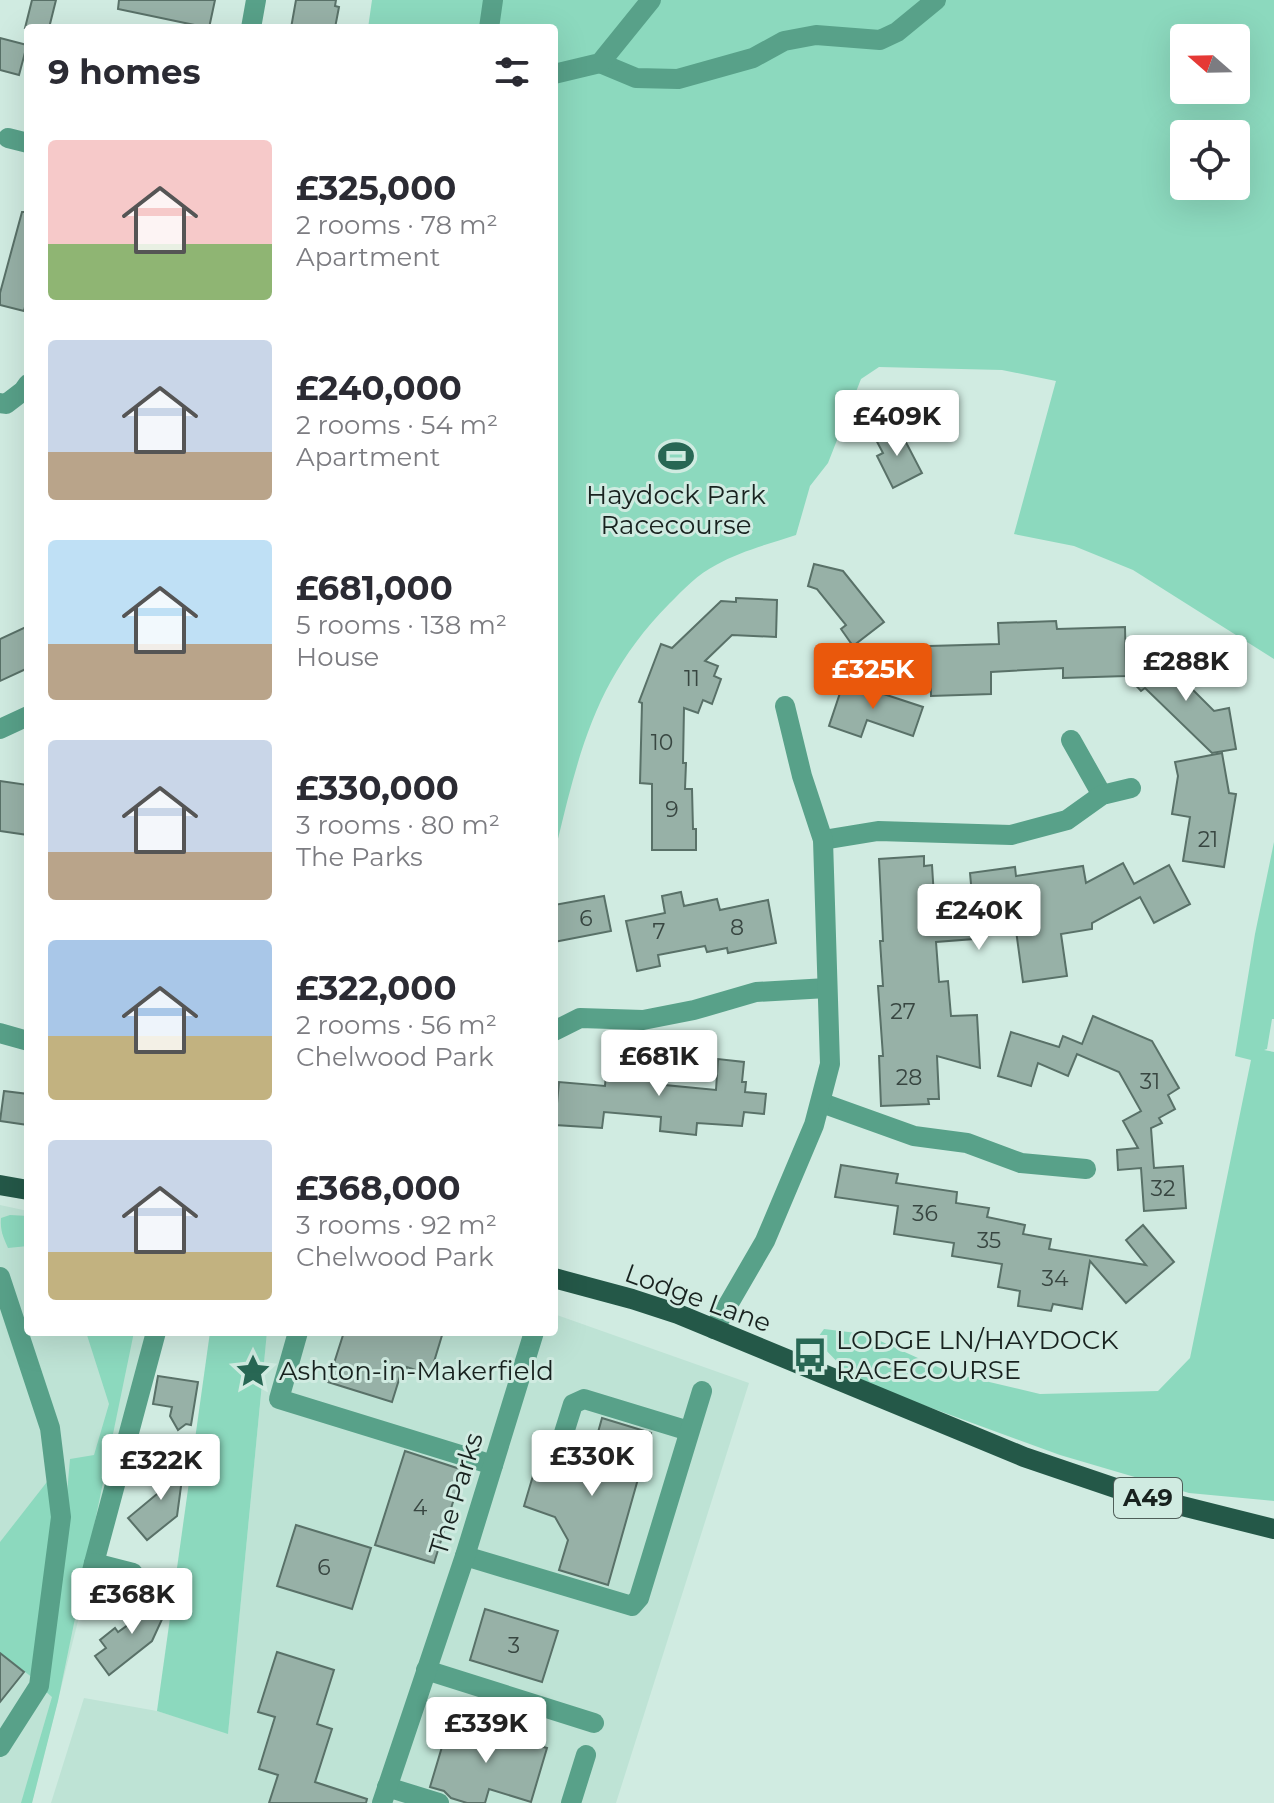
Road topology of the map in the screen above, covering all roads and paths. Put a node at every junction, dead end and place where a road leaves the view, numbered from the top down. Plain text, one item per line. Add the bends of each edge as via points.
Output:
1 (256, 0) edge
2 (493, 0) edge
3 (651, 0) edge
4 (936, 0) edge
5 (252, 24) edge
6 (490, 24) edge
7 (600, 63) junction
8 (558, 73) edge
9 (24, 390) edge
10 (0, 403) edge
11 (785, 706) dead end
12 (24, 718) edge
13 (0, 729) edge
14 (1071, 740) dead end
15 (1131, 788) dead end
16 (1102, 795) junction
17 (823, 840) junction
18 (827, 988) junction
19 (558, 1029) edge
20 (0, 1033) edge
21 (24, 1040) edge
22 (822, 1103) junction
23 (1086, 1169) dead end
24 (0, 1185) edge
25 (24, 1189) edge
26 (0, 1277) edge
27 (558, 1279) edge
28 (714, 1329) junction
29 (155, 1336) edge
30 (297, 1336) edge
31 (533, 1336) edge
32 (702, 1391) dead end
33 (689, 1431) junction
34 (563, 1436) dead end
35 (493, 1465) junction
36 (1274, 1529) edge
37 (465, 1556) junction
38 (94, 1563) junction
39 (133, 1573) dead end
40 (88, 1587) dead end
41 (426, 1670) junction
42 (594, 1723) dead end
43 (0, 1747) edge
44 (586, 1755) dead end
45 (385, 1795) edge
46 (439, 1803) edge
47 (571, 1803) edge

1 - 5 street
2 - 6 street
3 - 7 street
4 - 7 street via 880,40 816,35 784,41 753,58 678,79 636,78
7 - 8 street
9 - 10 street
11 - 17 street
12 - 13 street
14 - 16 street
15 - 16 street
16 - 17 street via 1067,820 1011,835 878,831
17 - 18 street
18 - 19 street via 756,992 643,1020 580,1018
18 - 22 street via 830,1064
20 - 21 street
22 - 23 street via 914,1136 967,1143 1021,1163
22 - 28 street via 765,1241
24 - 25 main road
26 - 43 street via 50,1428 61,1517 39,1686
27 - 28 main road, Lodge Lane / A49
28 - 36 main road, Lodge Lane / A49 via 1024,1457 1130,1493
29 - 38 street
30 - 35 street via 279,1399
31 - 35 street, The Parks
32 - 33 street
33 - 34 street via 584,1399 573,1404
33 - 37 street via 639,1598 632,1606
35 - 37 street, The Parks
37 - 41 street, The Parks
38 - 39 street
38 - 40 street
41 - 42 street
41 - 45 street, The Parks
44 - 47 street
45 - 46 street

